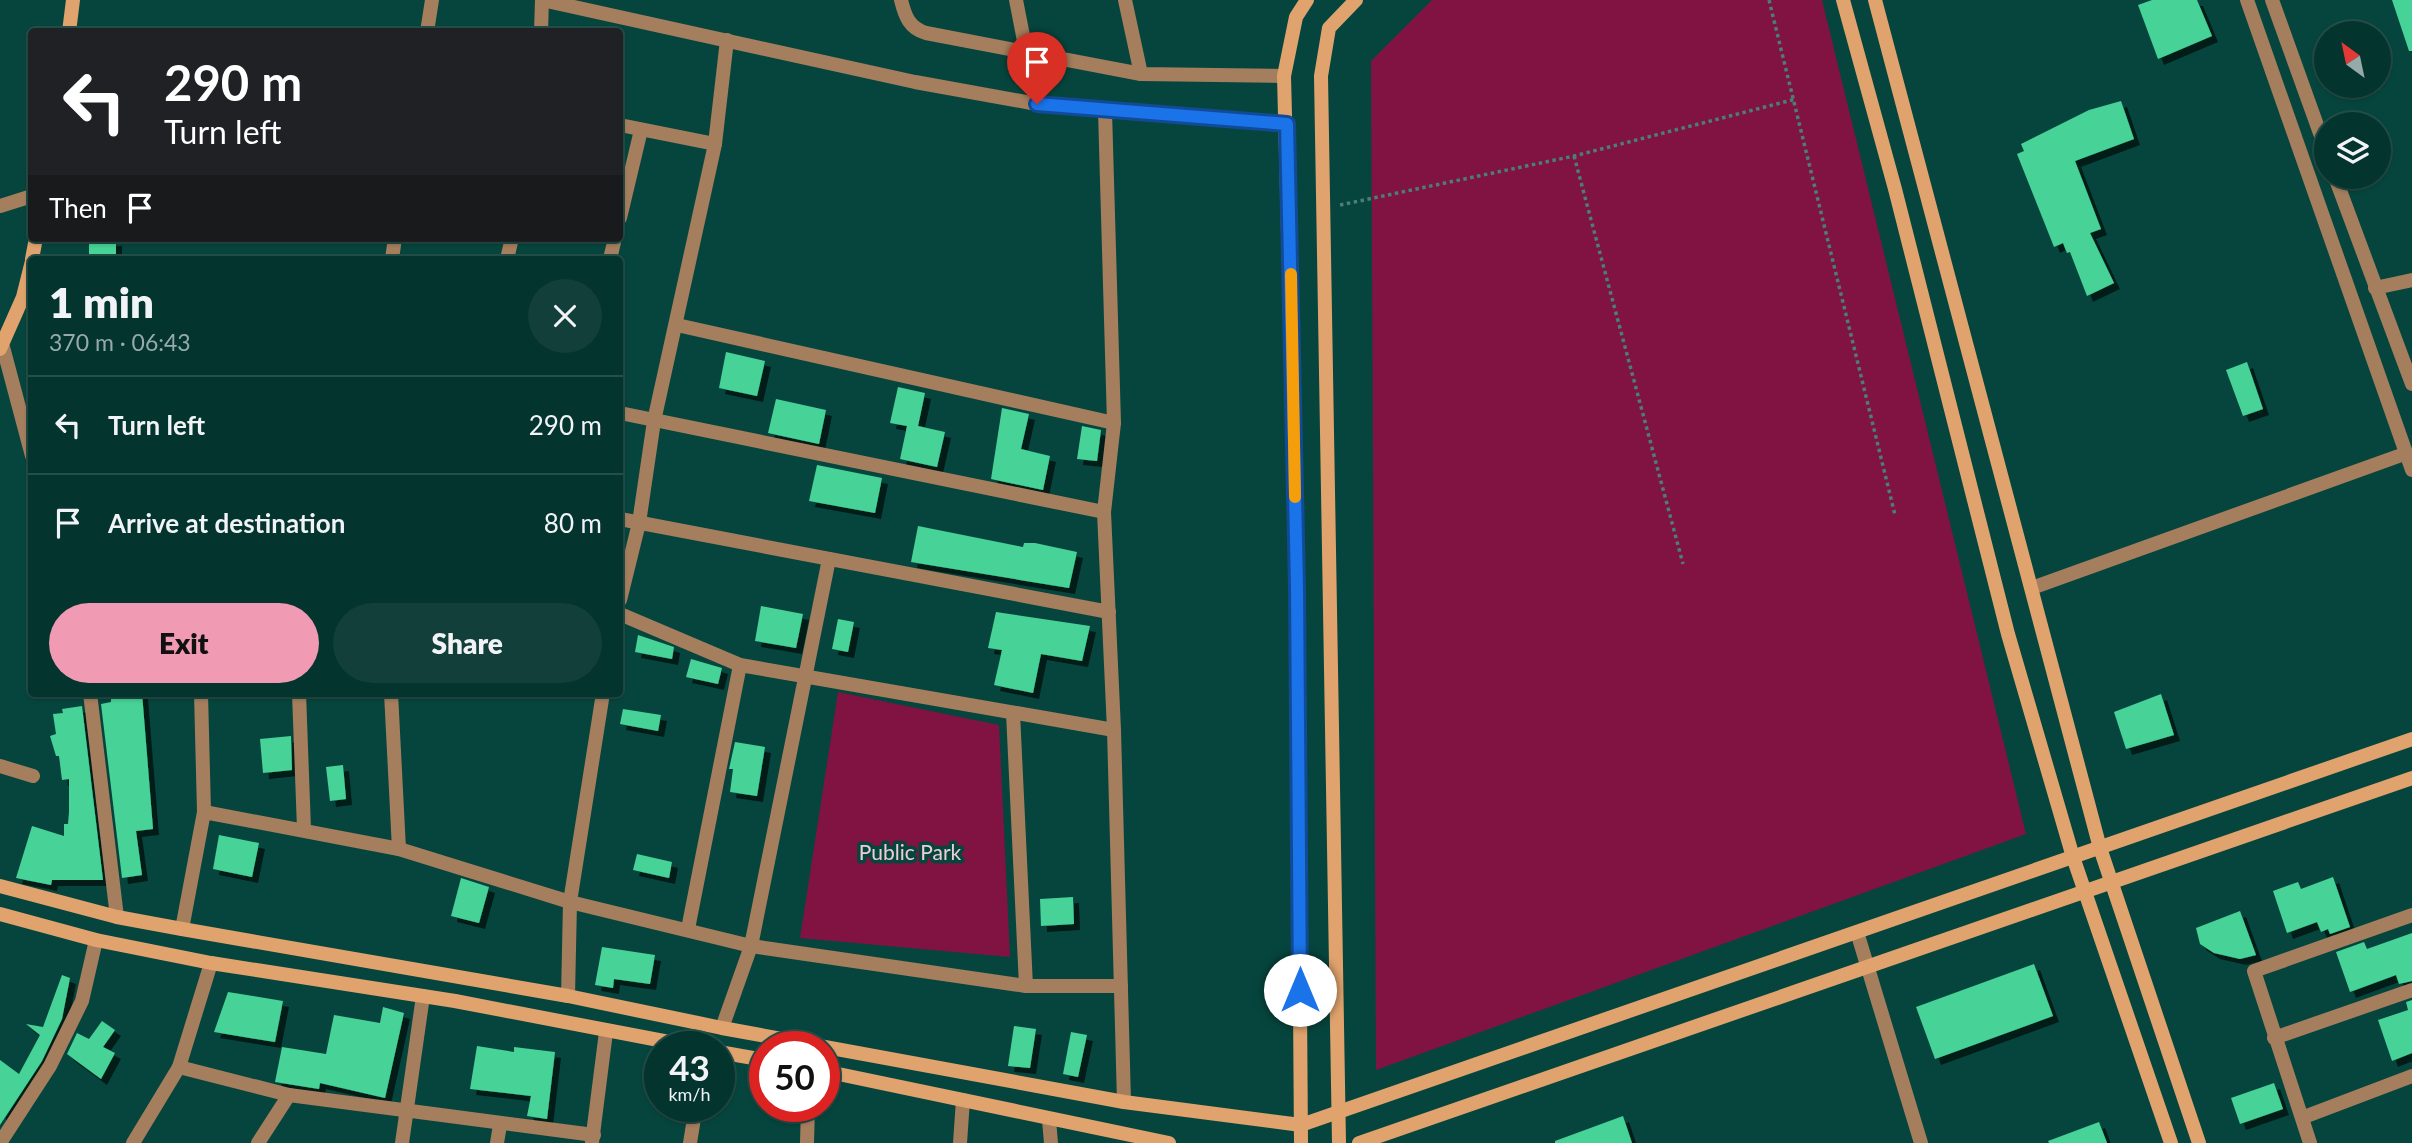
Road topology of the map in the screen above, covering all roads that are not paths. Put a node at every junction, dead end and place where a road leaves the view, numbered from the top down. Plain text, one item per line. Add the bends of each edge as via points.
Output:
1 (74, 0) edge
2 (432, 0) edge
3 (542, 0) edge
4 (901, 0) edge
5 (1016, 0) edge
6 (1125, 0) edge
7 (1307, 0) edge
8 (1356, 0) edge
9 (1843, 0) edge
10 (1875, 0) edge
11 (2247, 0) edge
12 (2272, 0) edge
13 (70, 28) edge
14 (428, 28) edge
15 (541, 28) edge
16 (727, 40) junction
17 (1026, 51) junction
18 (1141, 74) junction
19 (1284, 76) junction
20 (1105, 111) junction
21 (2314, 116) edge
22 (1287, 124) junction
23 (623, 126) edge
24 (641, 130) junction
25 (715, 144) junction
26 (2339, 189) edge
27 (28, 197) edge
28 (623, 205) edge
29 (0, 206) edge
30 (28, 276) edge
31 (2412, 280) edge
32 (2375, 288) junction
33 (677, 325) junction
34 (2, 348) edge
35 (2412, 383) edge
36 (623, 414) edge
37 (654, 421) junction
38 (1114, 423) junction
39 (28, 442) edge
40 (2407, 453) junction
41 (2412, 470) edge
42 (1104, 512) junction
43 (623, 520) edge
44 (639, 523) junction
45 (829, 559) junction
46 (623, 588) edge
47 (2032, 588) junction
48 (1108, 612) junction
49 (623, 615) edge
50 (740, 665) junction
51 (806, 676) junction
52 (90, 697) edge
53 (201, 697) edge
54 (299, 697) edge
55 (390, 697) edge
56 (602, 697) edge
57 (1013, 713) junction
58 (1114, 730) junction
59 (2412, 739) edge
60 (0, 766) edge
61 (33, 776) dead end
62 (2412, 778) edge
63 (204, 812) junction
64 (304, 829) junction
65 (2100, 848) junction
66 (399, 849) junction
67 (2073, 857) junction
68 (2113, 882) junction
69 (0, 886) edge
70 (2086, 891) junction
71 (570, 902) junction
72 (0, 914) edge
73 (2412, 915) edge
74 (117, 917) junction
75 (182, 929) junction
76 (688, 929) junction
77 (1857, 932) junction
78 (96, 940) junction
79 (751, 946) junction
80 (212, 963) junction
81 (1868, 967) junction
82 (1026, 985) junction
83 (1121, 986) junction
84 (2412, 990) edge
85 (423, 996) junction
86 (568, 996) junction
87 (722, 1028) junction
88 (606, 1032) junction
89 (749, 1033) edge
90 (644, 1038) edge
91 (2274, 1038) junction
92 (840, 1050) edge
93 (179, 1067) junction
94 (840, 1074) edge
95 (2412, 1076) edge
96 (289, 1096) junction
97 (963, 1100) junction
98 (1124, 1102) junction
99 (408, 1109) junction
100 (1337, 1113) junction
101 (2304, 1117) junction
102 (1049, 1120) junction
103 (693, 1122) edge
104 (808, 1122) edge
105 (500, 1125) junction
106 (1301, 1125) junction
107 (593, 1139) edge
108 (0, 1143) edge
109 (133, 1143) edge
110 (258, 1143) edge
111 (402, 1143) edge
112 (497, 1143) edge
113 (690, 1143) edge
114 (807, 1143) edge
115 (960, 1143) edge
116 (1051, 1143) edge
117 (1170, 1143) edge
118 (1301, 1143) edge
119 (1339, 1143) edge
120 (1359, 1143) edge
121 (1921, 1143) edge
122 (2171, 1143) edge
123 (2199, 1143) edge
124 (2310, 1143) edge

1 - 13 street
2 - 14 street
3 - 15 street
3 - 16 street
4 - 17 street via 905,18 918,31
5 - 17 street
6 - 18 street
7 - 19 street via 1296,16
8 - 100 street via 1329,28 1321,76
9 - 67 street via 2008,634
10 - 47 street
11 - 40 street
12 - 21 street
16 - 20 street via 915,82
16 - 25 street
17 - 18 street
18 - 19 street
19 - 22 street
20 - 22 street
20 - 38 street
22 - 106 street via 1297,586
23 - 24 street
24 - 25 street
24 - 28 street
25 - 33 street
26 - 32 street
27 - 29 street
30 - 34 street
31 - 32 street
32 - 35 street
33 - 37 street
33 - 38 street
34 - 39 street
36 - 37 street
37 - 42 street
37 - 44 street
38 - 42 street
40 - 41 street
40 - 47 street
42 - 48 street
43 - 44 street
44 - 45 street
44 - 46 street
45 - 48 street
45 - 51 street
47 - 65 street
48 - 58 street
49 - 50 street
50 - 51 street
50 - 76 street
51 - 57 street
51 - 79 street
52 - 74 street
53 - 63 street
54 - 64 street
55 - 66 street
56 - 71 street
57 - 58 street
57 - 82 street
58 - 83 street
59 - 65 street
60 - 61 street
62 - 68 street
63 - 64 street
63 - 75 street
64 - 66 street
65 - 67 street
65 - 68 street
66 - 71 street
67 - 70 street
67 - 77 street
68 - 70 street
68 - 123 street
69 - 74 street
70 - 81 street
70 - 122 street
71 - 76 street
71 - 86 street
72 - 78 street
73 - 91 street via 2254,971
74 - 75 street
75 - 86 street
76 - 79 street
77 - 81 street
77 - 100 street
78 - 80 street
78 - 108 street via 82,1001 50,1066
79 - 82 street
79 - 87 street
80 - 85 street
80 - 93 street
81 - 120 street
81 - 121 street
82 - 83 street
83 - 98 street
84 - 91 street
85 - 88 street
85 - 99 street
86 - 87 street
87 - 89 street
88 - 90 street
88 - 107 street
91 - 101 street
92 - 98 street
93 - 96 street
93 - 109 street
94 - 97 street
95 - 101 street
96 - 99 street
96 - 110 street
97 - 102 street
97 - 115 street
98 - 106 street
99 - 105 street
99 - 111 street
100 - 106 street
100 - 119 street
101 - 124 street
102 - 116 street
102 - 117 street
103 - 113 street
104 - 114 street
105 - 107 street
105 - 112 street
106 - 118 street

